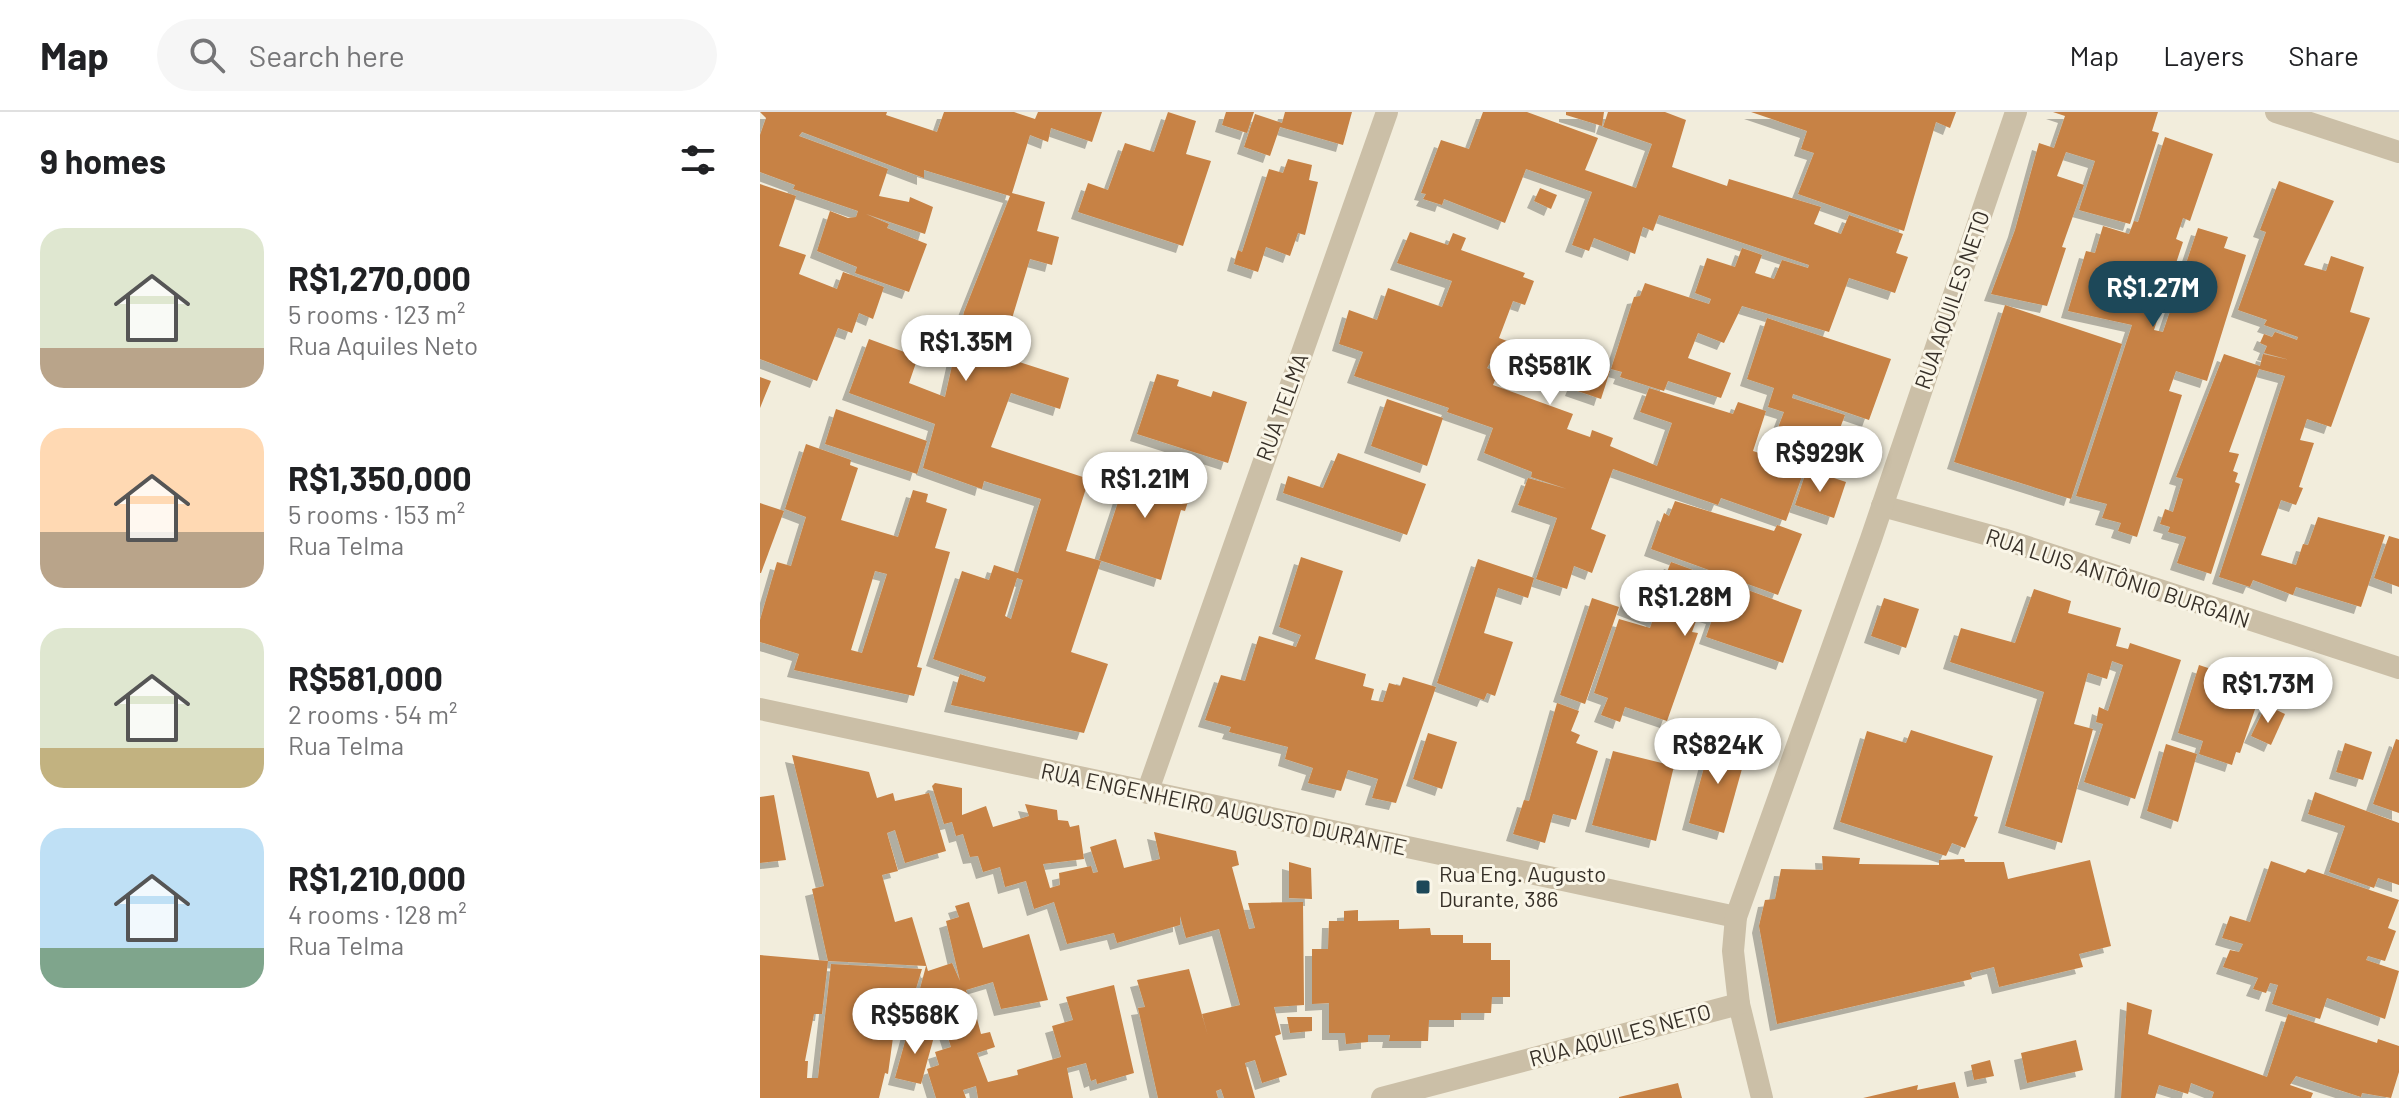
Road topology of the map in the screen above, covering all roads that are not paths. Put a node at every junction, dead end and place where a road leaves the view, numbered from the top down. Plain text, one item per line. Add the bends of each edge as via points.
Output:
1 (1387, 112) edge
2 (2016, 112) edge
3 (2276, 112) edge
4 (2399, 152) edge
5 (1882, 506) junction
6 (2399, 668) edge
7 (760, 709) edge
8 (1147, 793) junction
9 (1736, 917) junction
10 (1739, 1004) junction
11 (1382, 1098) edge
12 (1762, 1098) edge

1 - 8 street, RUA TELMA
2 - 5 street, RUA AQUILES NETO
3 - 4 street
5 - 6 street, RUA LUIS ANTÔNIO BURGAIN via 2003,539
5 - 9 street, RUA AQUILES NETO
7 - 8 street, RUA ENGENHEIRO AUGUSTO DURANTE
8 - 9 street, RUA ENGENHEIRO AUGUSTO DURANTE
9 - 10 street, RUA AQUILES NETO via 1733,951
10 - 11 street, RUA AQUILES NETO
10 - 12 street

